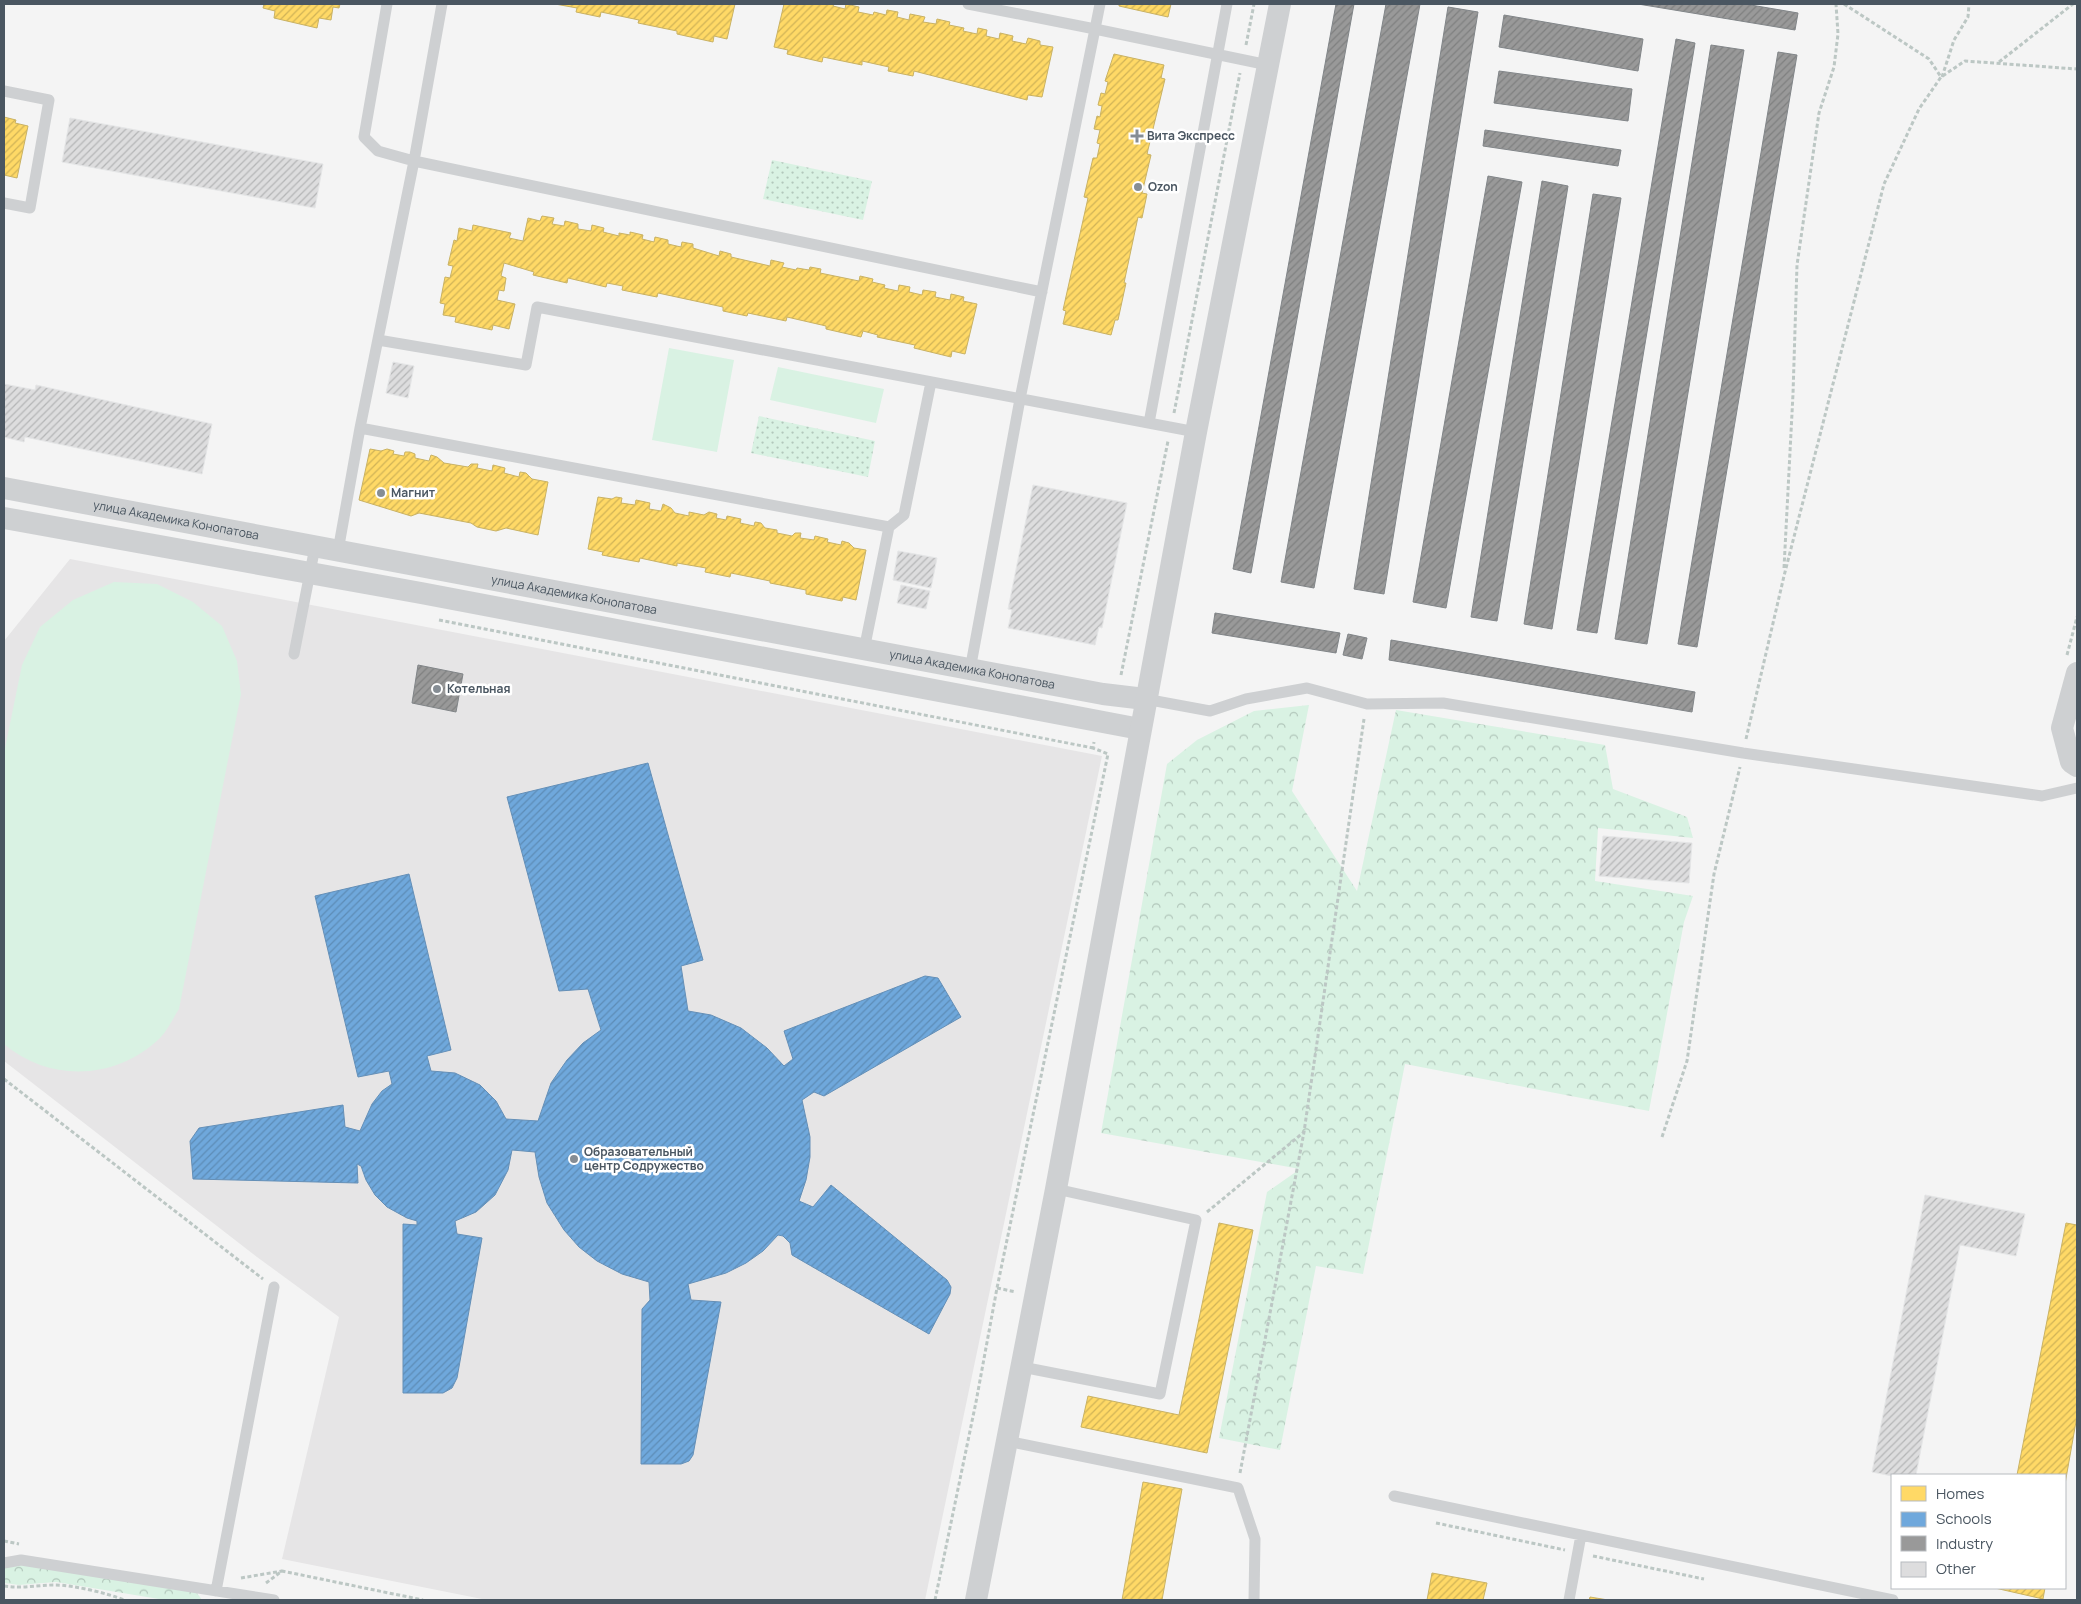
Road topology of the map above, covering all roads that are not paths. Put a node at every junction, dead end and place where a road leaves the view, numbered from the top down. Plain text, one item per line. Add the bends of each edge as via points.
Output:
1 (387, 4) edge
2 (442, 4) edge
3 (968, 4) edge
4 (1100, 4) edge
5 (1228, 4) edge
6 (1280, 4) edge
7 (1095, 29) junction
8 (1218, 55) junction
9 (1268, 65) junction
10 (4, 91) edge
11 (414, 161) junction
12 (4, 203) edge
13 (1042, 292) junction
14 (378, 340) junction
15 (931, 382) junction
16 (1020, 398) junction
17 (1149, 423) junction
18 (360, 428) junction
19 (1196, 432) junction
20 (4, 488) edge
21 (4, 518) edge
22 (889, 527) junction
23 (315, 546) junction
24 (338, 551) junction
25 (309, 573) junction
26 (864, 650) junction
27 (294, 654) dead end
28 (970, 670) junction
29 (2077, 673) edge
30 (1145, 699) junction
31 (1140, 729) junction
32 (2077, 766) edge
33 (2077, 788) edge
34 (1056, 1189) junction
35 (274, 1286) road end
36 (1022, 1367) junction
37 (1007, 1441) junction
38 (1394, 1496) dead end
39 (1581, 1535) junction
40 (4, 1563) edge
41 (216, 1591) junction
42 (274, 1600) edge
43 (976, 1600) edge
44 (1254, 1600) edge
45 (1569, 1600) edge
46 (1893, 1600) edge

1 - 11 lane via 364,137 378,152
2 - 11 lane
3 - 7 lane
4 - 7 lane
5 - 8 lane
6 - 9 street
7 - 8 lane
7 - 13 lane
8 - 9 lane
8 - 17 lane
9 - 19 street
10 - 12 lane via 49,100 30,208
11 - 13 lane
11 - 14 lane
13 - 16 lane
14 - 15 lane via 526,365 537,307
14 - 18 lane
15 - 16 lane
15 - 22 lane via 904,515
16 - 17 lane
16 - 28 lane
17 - 19 lane
18 - 22 lane
18 - 24 lane
19 - 30 street
20 - 23 street, улица Академика Конопатова
21 - 25 street
22 - 26 lane
23 - 24 street, улица Академика Конопатова
23 - 25 lane
24 - 26 street, улица Академика Конопатова
25 - 27 lane
25 - 31 street
26 - 28 street, улица Академика Конопатова
28 - 30 street, улица Академика Конопатова
29 - 32 street via 2062,728 2071,762
30 - 31 street
30 - 33 lane via 1210,711 1307,688 1367,704 1443,703 1743,753 2042,796
31 - 34 street
34 - 36 street
34 - 36 lane via 1196,1220 1160,1394
35 - 41 lane
36 - 37 street
37 - 43 street
37 - 44 lane via 1238,1488 1256,1538
38 - 39 lane
39 - 45 lane
39 - 46 lane
40 - 41 lane via 21,1560
41 - 42 lane

